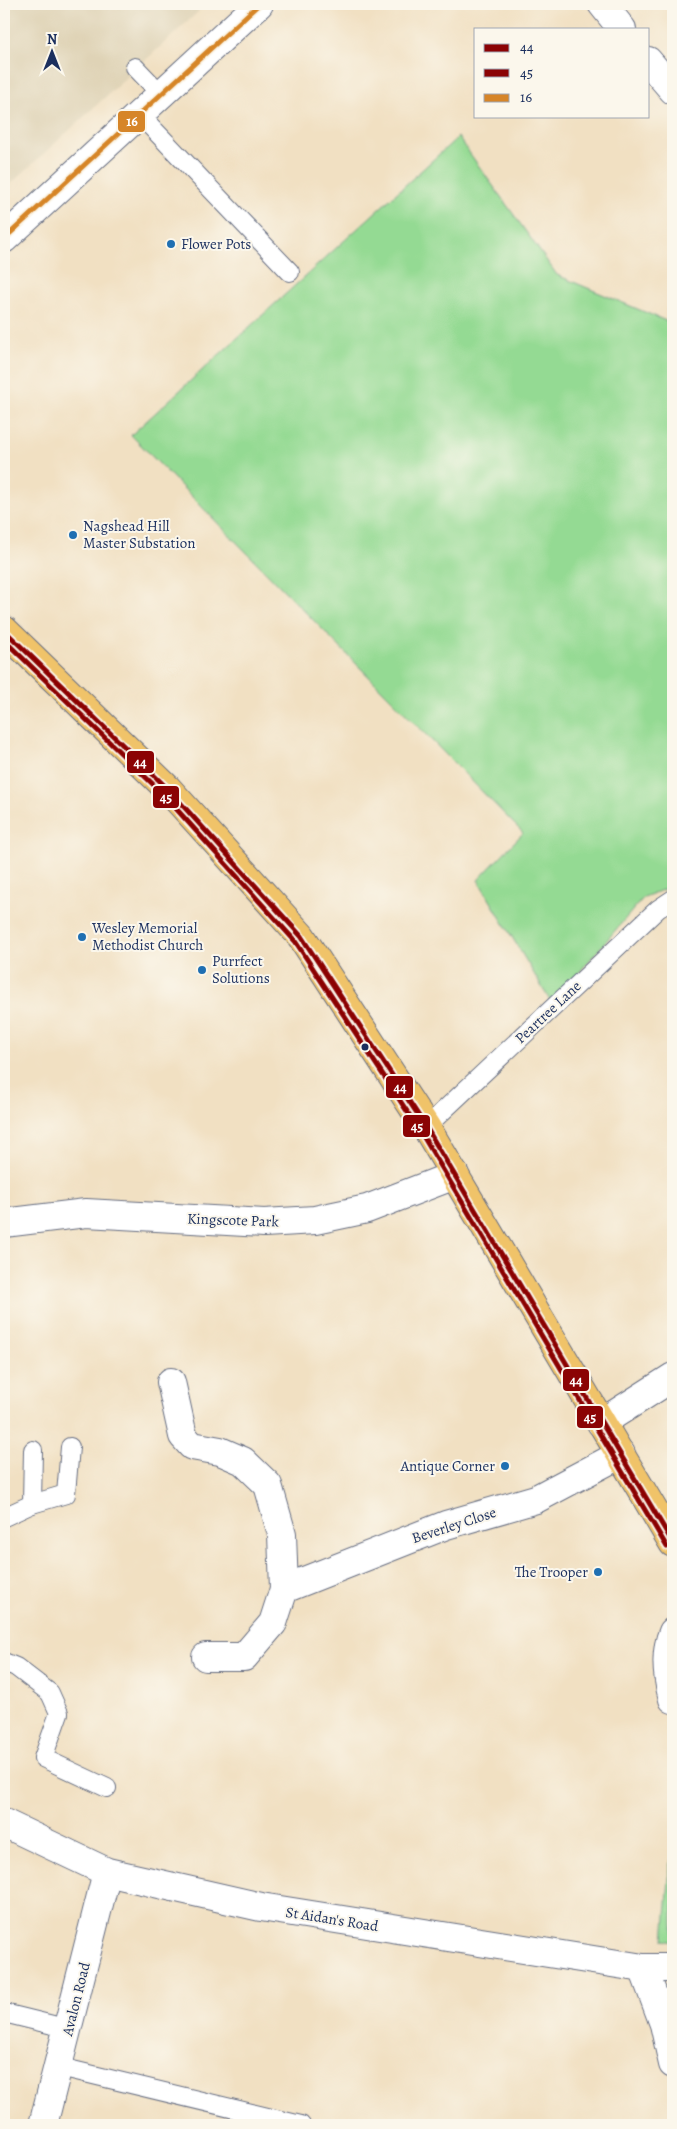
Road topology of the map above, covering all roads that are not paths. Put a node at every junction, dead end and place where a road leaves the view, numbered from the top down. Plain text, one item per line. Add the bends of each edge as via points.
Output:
1 (259, 4) edge
2 (602, 4) edge
3 (621, 28) edge
4 (650, 63) edge
5 (135, 67) dead end
6 (673, 90) edge
7 (162, 95) junction
8 (140, 115) junction
9 (4, 239) edge
10 (290, 272) dead end
11 (4, 630) edge
12 (673, 899) edge
13 (426, 1127) junction
14 (455, 1175) junction
15 (4, 1223) edge
16 (673, 1377) edge
17 (171, 1382) dead end
18 (601, 1423) junction
19 (70, 1447) dead end
20 (33, 1450) dead end
21 (621, 1454) junction
22 (32, 1504) junction
23 (4, 1517) edge
24 (673, 1543) edge
25 (284, 1589) junction
26 (673, 1632) edge
27 (206, 1657) dead end
28 (4, 1662) edge
29 (673, 1699) edge
30 (107, 1788) dead end
31 (4, 1823) edge
32 (108, 1872) junction
33 (642, 1968) junction
34 (673, 1968) edge
35 (4, 2013) edge
36 (69, 2029) junction
37 (673, 2064) edge
38 (60, 2068) junction
39 (43, 2125) edge
40 (300, 2125) edge

1 - 7 street
2 - 3 street
4 - 6 street
5 - 7 lane
7 - 8 street
8 - 9 street
8 - 10 lane
11 - 13 main road via 166,788 296,930
12 - 13 lane, Peartree Lane via 658,909
13 - 14 main road
14 - 15 street, Kingscote Park via 368,1209 315,1220 264,1223 86,1213
14 - 18 main road
16 - 18 street
17 - 25 street via 183,1436 192,1446 220,1451 243,1460 268,1485 282,1534
18 - 21 main road
19 - 22 lane via 66,1494
20 - 22 lane
21 - 24 main road
21 - 25 street, Beverley Close via 536,1499 446,1525
22 - 23 lane
25 - 27 street via 274,1623 244,1657
26 - 29 street via 668,1647 668,1678
28 - 30 lane via 16,1667 50,1693 59,1713 43,1758
31 - 32 street, St Aidan's Road
32 - 33 street, St Aidan's Road via 261,1908
32 - 36 street, Avalon Road
33 - 34 street, St Aidan's Road
33 - 37 street via 664,2024
35 - 36 lane
36 - 38 street, Avalon Road
38 - 39 street, Avalon Road
38 - 40 lane

